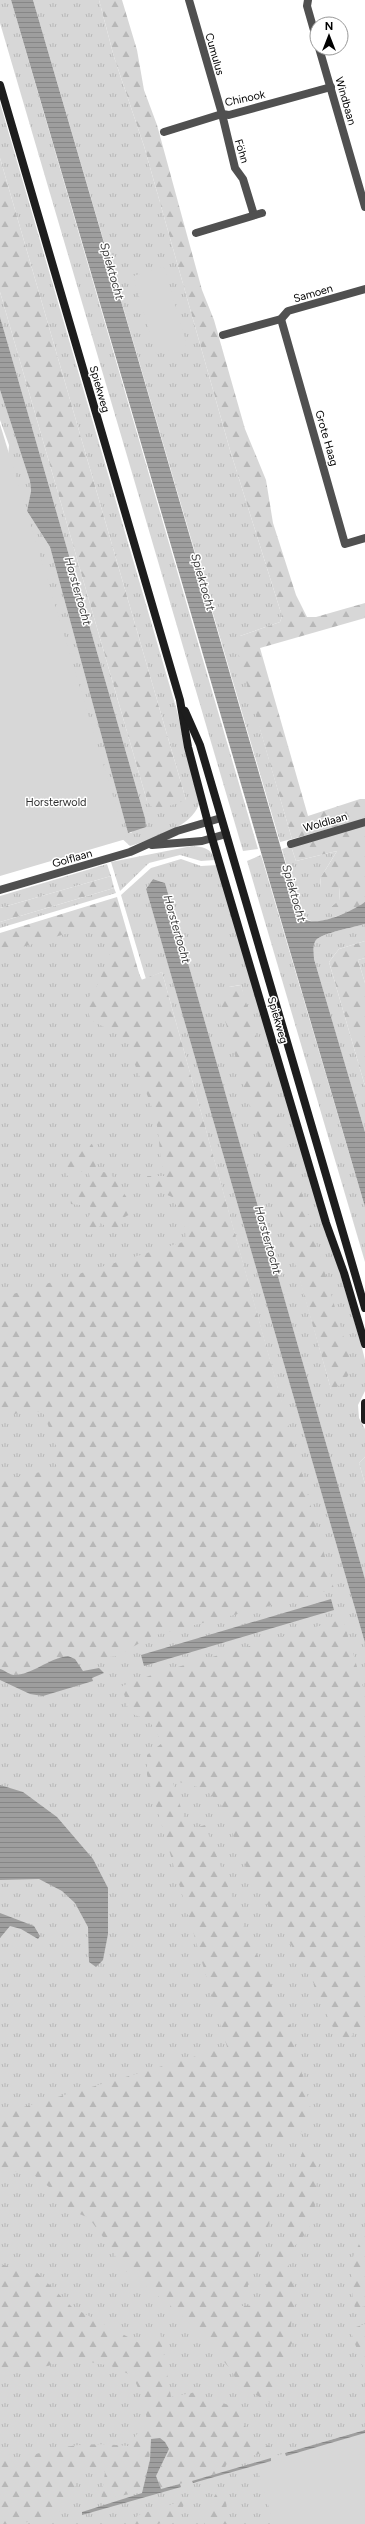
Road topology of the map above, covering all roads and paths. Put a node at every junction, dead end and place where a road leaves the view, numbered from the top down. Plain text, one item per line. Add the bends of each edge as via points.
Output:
1 (189, 0) edge
2 (308, 0) edge
3 (310, 16) edge
4 (321, 56) edge
5 (0, 85) edge
6 (331, 87) junction
7 (222, 114) junction
8 (164, 132) dead end
9 (365, 207) edge
10 (196, 232) dead end
11 (365, 289) edge
12 (281, 319) junction
13 (224, 335) dead end
14 (365, 538) edge
15 (180, 700) junction
16 (221, 818) junction
17 (208, 822) junction
18 (365, 822) edge
19 (226, 834) junction
20 (212, 838) junction
21 (291, 844) dead end
22 (149, 845) junction
23 (0, 890) edge
24 (365, 1308) edge
25 (365, 1344) edge
26 (365, 1403) edge
27 (365, 1420) edge

1 - 7 street, Cumulus
2 - 3 street
4 - 6 street, Windbaan
5 - 15 main road, Spiekweg
6 - 7 street, Chinook via 229,115
6 - 9 street, Windbaan
7 - 8 street, Chinook
7 - 10 street, Föhn via 235,168 243,179 258,214
11 - 12 street, Samoen via 288,311
12 - 13 street, Samoen
12 - 14 street, Grote Haag via 345,544
15 - 16 main road, Spiekweg via 200,745
15 - 17 main road, Spiekweg via 188,747
16 - 17 street, Golflaan
16 - 19 main road, Spiekweg
17 - 20 main road, Spiekweg
17 - 22 street, Golflaan via 176,831
18 - 21 street, Woldlaan
19 - 20 street, Golflaan
19 - 24 main road, Spiekweg
20 - 22 street, Golflaan via 177,844
20 - 25 main road, Spiekweg via 326,1224
22 - 23 street, Golflaan
26 - 27 main road

